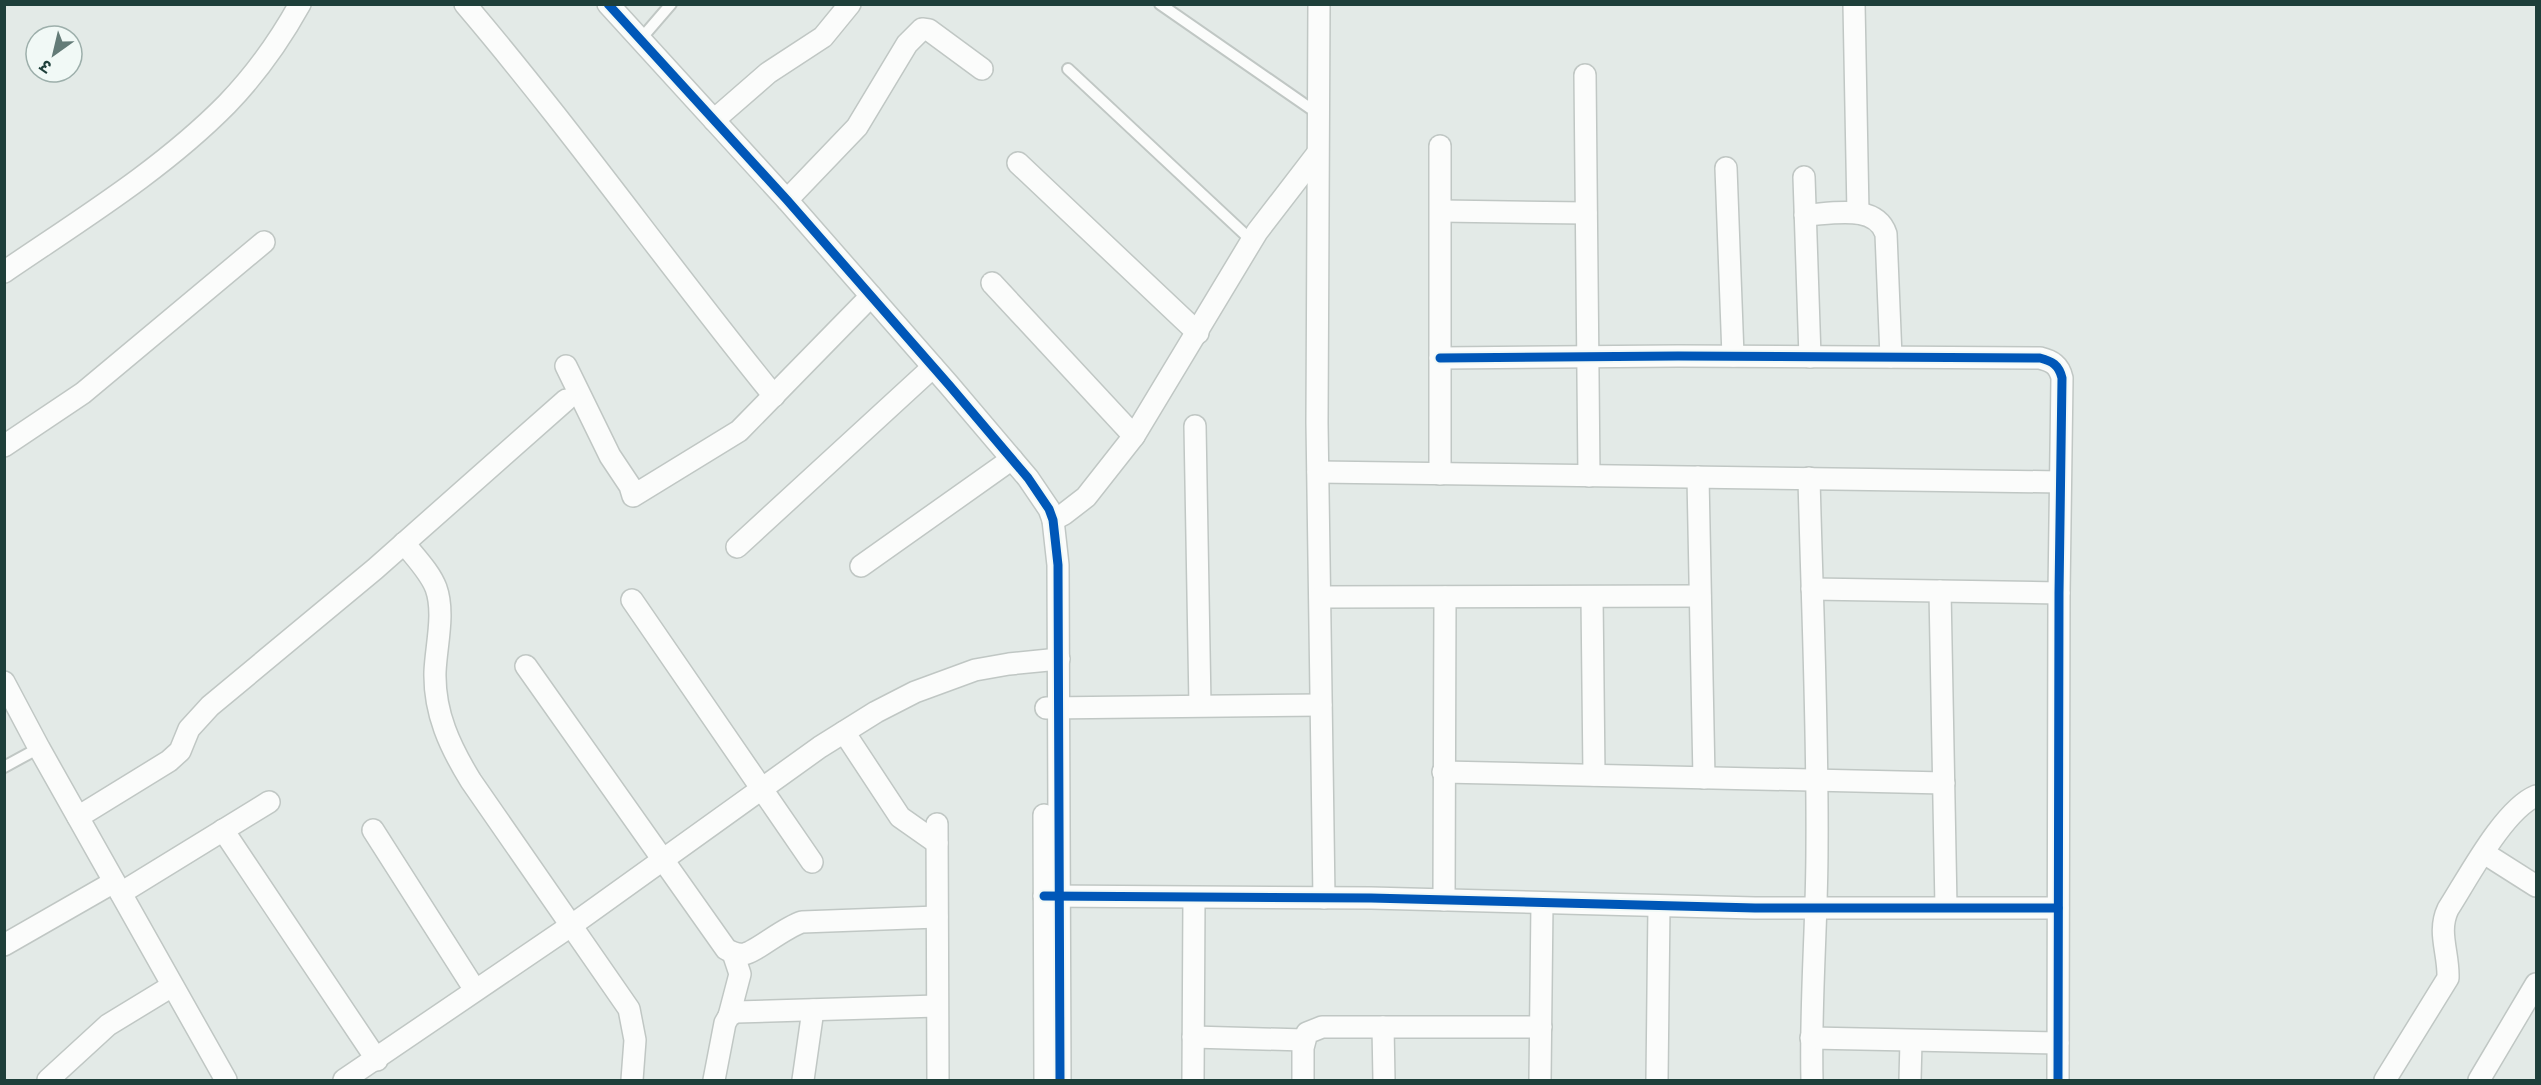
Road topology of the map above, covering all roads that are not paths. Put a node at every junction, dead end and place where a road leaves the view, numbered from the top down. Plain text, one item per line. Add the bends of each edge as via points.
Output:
1 (300, 4) edge
2 (608, 4) edge
3 (671, 4) edge
4 (850, 4) edge
5 (1160, 4) edge
6 (1319, 4) edge
7 (1854, 4) edge
8 (465, 5) edge
9 (640, 40) junction
10 (982, 69) dead end
11 (1068, 69) dead end
12 (1585, 75) dead end
13 (1317, 113) junction
14 (714, 120) junction
15 (1440, 146) dead end
16 (1317, 154) junction
17 (1018, 163) dead end
18 (1726, 168) dead end
19 (1804, 177) dead end
20 (787, 200) junction
21 (1441, 211) junction
22 (1586, 213) junction
23 (1858, 213) junction
24 (1805, 215) junction
25 (1252, 241) junction
26 (264, 242) dead end
27 (4, 272) edge
28 (992, 283) dead end
29 (871, 296) junction
30 (1198, 333) junction
31 (1733, 356) junction
32 (1587, 357) junction
33 (1810, 357) junction
34 (1891, 357) junction
35 (1440, 358) junction
36 (566, 366) dead end
37 (933, 367) junction
38 (774, 396) junction
39 (566, 400) dead end
40 (1195, 426) dead end
41 (1134, 436) junction
42 (4, 446) edge
43 (1012, 459) junction
44 (1318, 472) junction
45 (1440, 474) junction
46 (1589, 476) junction
47 (1698, 477) junction
48 (1809, 478) junction
49 (2060, 482) junction
50 (1039, 494) junction
51 (1053, 520) junction
52 (404, 543) junction
53 (736, 547) dead end
54 (861, 566) dead end
55 (1812, 589) junction
56 (1940, 591) junction
57 (2059, 593) junction
58 (1700, 596) junction
59 (1320, 597) junction
60 (1445, 597) junction
61 (1592, 597) junction
62 (632, 600) dead end
63 (1052, 659) junction
64 (526, 666) dead end
65 (4, 682) edge
66 (1200, 705) junction
67 (1321, 705) junction
68 (1051, 708) junction
69 (844, 732) junction
70 (39, 748) junction
71 (4, 767) edge
72 (1443, 772) junction
73 (1594, 775) junction
74 (1704, 778) junction
75 (1818, 781) junction
76 (1944, 783) junction
77 (762, 788) junction
78 (2536, 796) edge
79 (269, 802) dead end
80 (78, 817) junction
81 (223, 830) junction
82 (373, 830) dead end
83 (2484, 853) junction
84 (662, 860) junction
85 (812, 862) dead end
86 (2536, 886) edge
87 (118, 887) junction
88 (1052, 896) junction
89 (1194, 898) junction
90 (1324, 898) junction
91 (1444, 900) junction
92 (1542, 903) junction
93 (1659, 906) junction
94 (1946, 907) junction
95 (1817, 908) junction
96 (2058, 908) junction
97 (937, 917) junction
98 (572, 925) junction
99 (4, 945) edge
100 (734, 953) junction
101 (2536, 984) edge
102 (172, 986) junction
103 (475, 990) junction
104 (937, 1006) junction
105 (813, 1010) junction
106 (729, 1016) junction
107 (1383, 1027) junction
108 (1540, 1027) junction
109 (1193, 1037) junction
110 (1811, 1038) junction
111 (1304, 1040) junction
112 (1911, 1041) junction
113 (2058, 1043) junction
114 (377, 1059) junction
115 (48, 1080) edge
116 (226, 1080) edge
117 (344, 1080) edge
118 (632, 1080) edge
119 (714, 1080) edge
120 (803, 1080) edge
121 (938, 1080) edge
122 (1045, 1080) edge
123 (1060, 1080) edge
124 (1193, 1080) edge
125 (1303, 1080) edge
126 (1384, 1080) edge
127 (1540, 1080) edge
128 (1657, 1080) edge
129 (1812, 1080) edge
130 (1910, 1080) edge
131 (2058, 1080) edge
132 (2385, 1080) edge
133 (2479, 1080) edge

1 - 27 street via 254,72 197,132
2 - 9 street
3 - 9 lane
4 - 14 street via 823,37 768,73
5 - 13 lane
6 - 13 street
7 - 23 street
8 - 38 street via 525,76
9 - 14 street
10 - 20 street via 929,30 922,29 908,44 857,127
11 - 25 lane
12 - 22 street
13 - 16 street
14 - 20 street
15 - 21 street
16 - 25 street
16 - 44 street
17 - 30 street
18 - 31 street
19 - 24 street
20 - 29 street
21 - 22 street
21 - 35 street
22 - 32 street
23 - 24 street
23 - 34 street via 1877,219 1886,234
24 - 33 street
25 - 30 street
26 - 42 street via 83,393
28 - 41 street
29 - 37 street
29 - 38 street
30 - 41 street
31 - 32 street
31 - 33 street
32 - 35 street
32 - 46 street
33 - 34 street
34 - 49 street via 2050,360 2060,369 2062,378
35 - 45 street
36 - 38 street via 633,496 739,431
37 - 43 street
37 - 53 street
39 - 52 street
40 - 66 street
41 - 51 street via 1086,497
43 - 50 street
43 - 54 street
44 - 45 street
44 - 59 street
45 - 46 street
46 - 47 street
47 - 48 street
47 - 58 street
48 - 49 street
48 - 55 street
49 - 57 street
50 - 51 street
50 - 63 street
51 - 63 street via 1058,559
52 - 80 street via 210,706 189,729 180,751 169,761
52 - 98 street via 437,591 437,701 454,754
55 - 56 street
55 - 75 street
56 - 57 street
56 - 76 street
57 - 96 street
58 - 61 street
58 - 74 street
59 - 60 street
59 - 67 street
60 - 61 street
60 - 72 street
61 - 73 street
62 - 77 street
63 - 68 street
63 - 69 street via 992,666 959,675 915,692
64 - 84 street
65 - 70 street
66 - 67 street
66 - 68 street
67 - 90 street
68 - 88 street
69 - 77 street
69 - 97 street via 900,817 937,834
70 - 71 lane
70 - 80 street
72 - 73 street
72 - 91 street
73 - 74 street
74 - 75 street
75 - 76 street
75 - 95 street
76 - 94 street
77 - 84 street
77 - 85 street
78 - 83 street via 2521,805
79 - 81 street
80 - 87 street
81 - 87 street
81 - 114 street
82 - 103 street
83 - 86 street
83 - 132 street via 2442,920 2448,968 2445,983
84 - 98 street
84 - 100 street via 716,937
87 - 99 street
87 - 102 street
88 - 89 street
88 - 122 street
88 - 123 street
89 - 90 street
89 - 109 street
90 - 91 street
91 - 92 street
92 - 93 street
92 - 108 street
93 - 95 street
93 - 128 street
94 - 95 street
94 - 96 street
95 - 110 street
96 - 113 street
97 - 100 street via 802,922 744,954
97 - 104 street
98 - 103 street
98 - 118 street via 629,1009 635,1040
100 - 106 street via 740,974
101 - 133 street
102 - 115 street via 108,1025
102 - 116 street
103 - 114 street
104 - 105 street
104 - 121 street
105 - 106 street via 736,1012
105 - 120 street
106 - 119 street
107 - 108 street
107 - 111 street via 1322,1027 1307,1033
107 - 126 street
108 - 127 street
109 - 111 street
109 - 124 street
110 - 112 street
110 - 129 street
111 - 125 street
112 - 113 street
112 - 130 street
113 - 131 street
114 - 117 street

